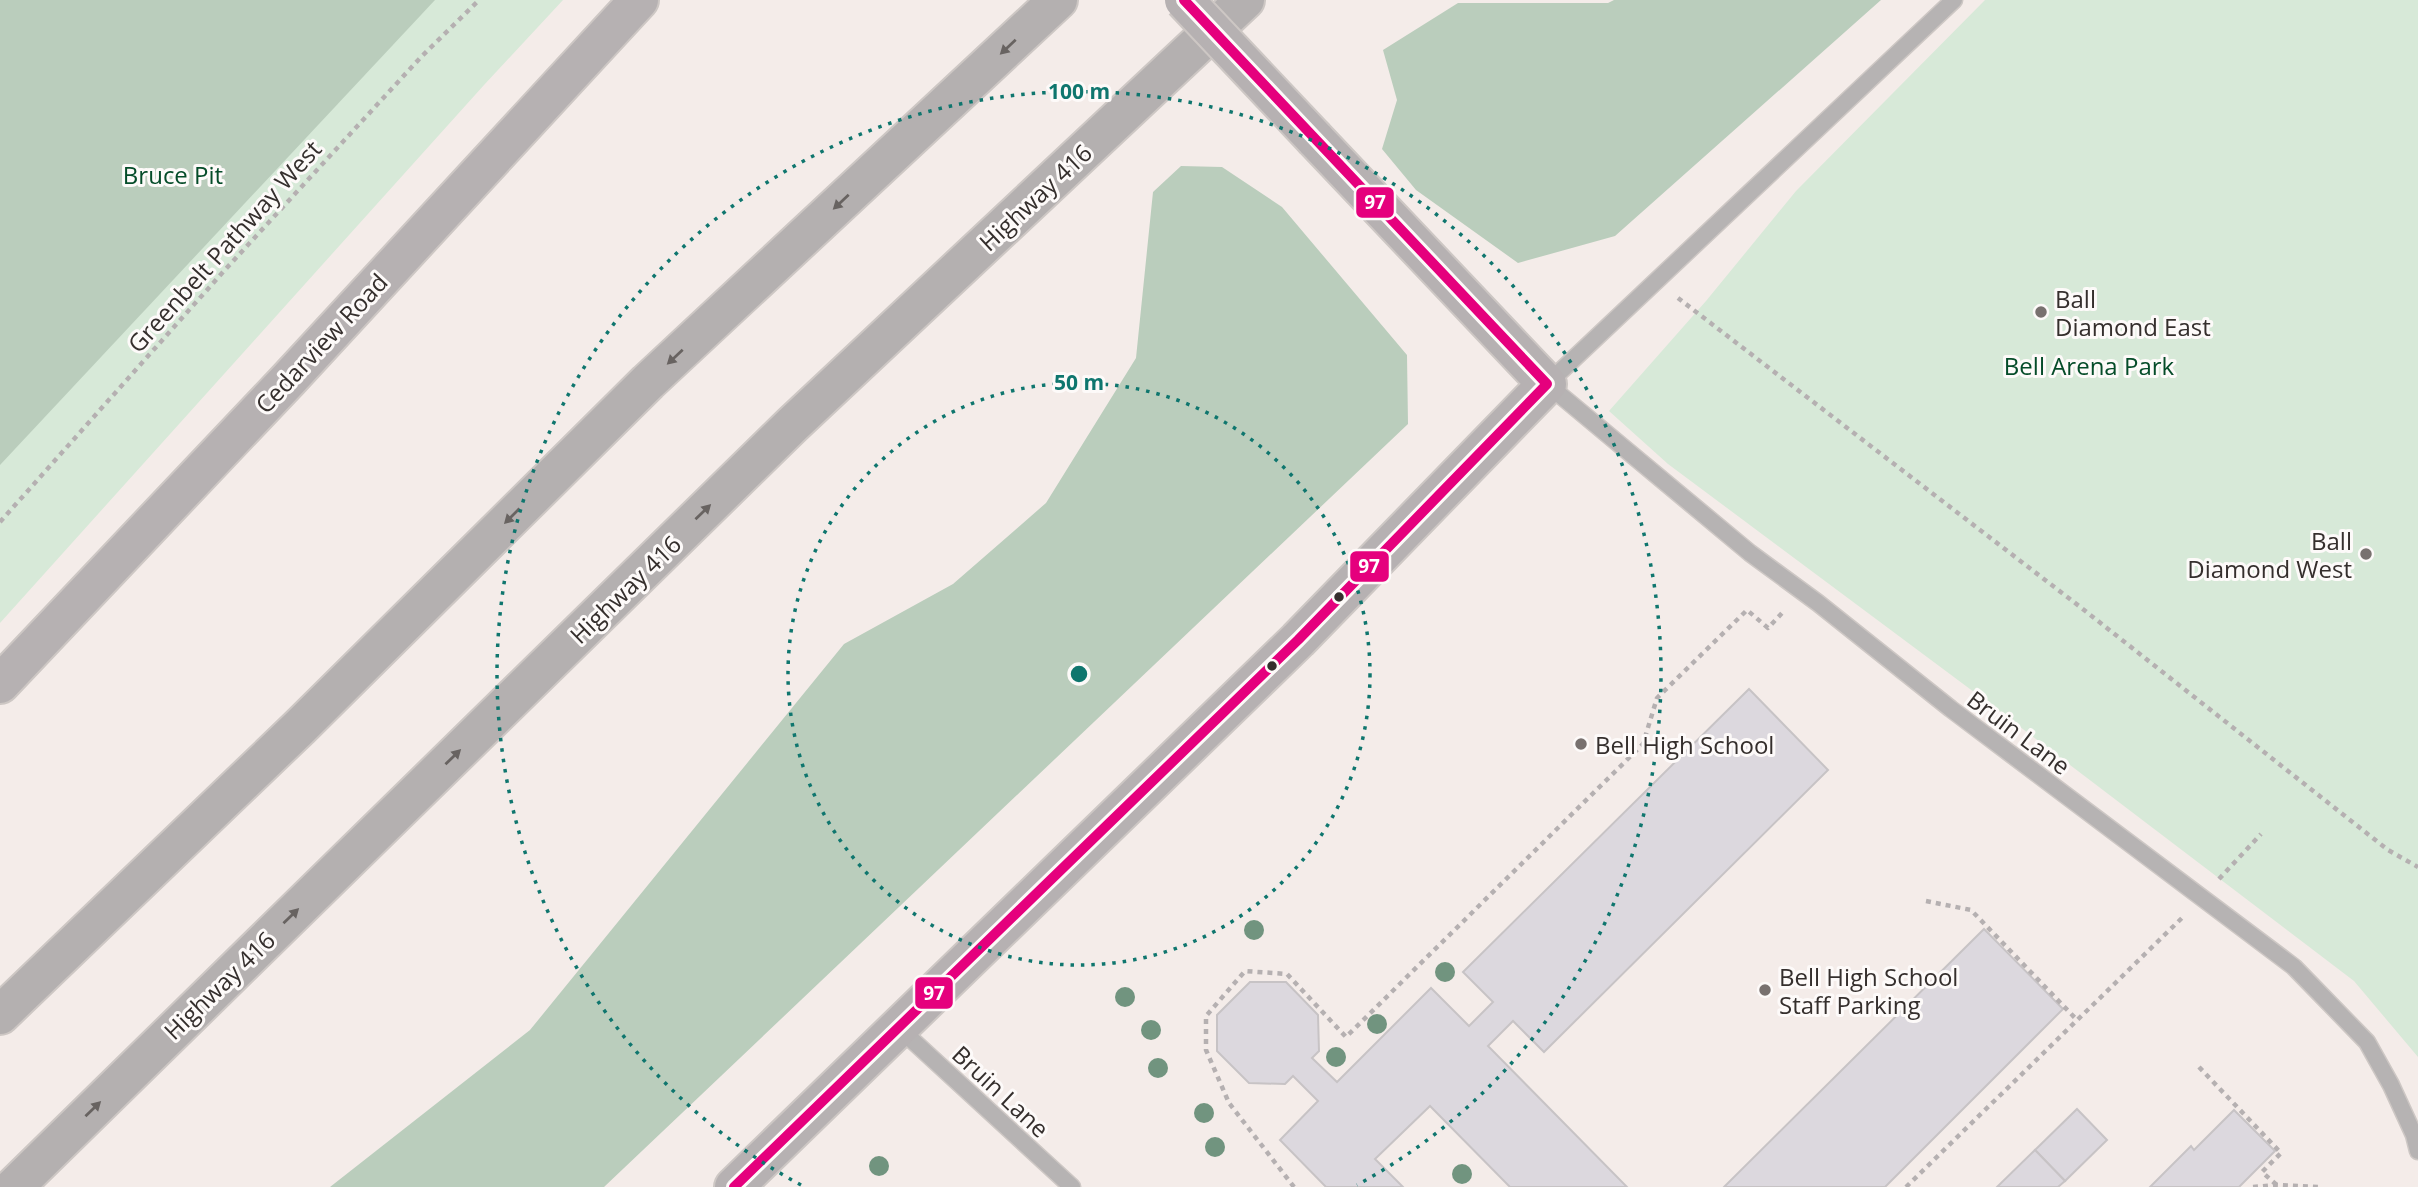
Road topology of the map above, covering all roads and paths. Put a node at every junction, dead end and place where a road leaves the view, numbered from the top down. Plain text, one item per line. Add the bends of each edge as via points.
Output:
1 (479, 0) edge
2 (639, 0) edge
3 (1058, 0) edge
4 (1184, 0) edge
5 (1245, 0) edge
6 (1955, 0) edge
7 (1656, 281) junction
8 (1547, 384) junction
9 (0, 522) edge
10 (1801, 591) junction
11 (0, 684) edge
12 (2261, 834) dead end
13 (2418, 867) edge
14 (2201, 898) junction
15 (1926, 901) dead end
16 (0, 1015) edge
17 (2077, 1020) junction
18 (899, 1028) junction
19 (2199, 1067) dead end
20 (2418, 1151) edge
21 (2277, 1186) edge
22 (14, 1187) edge
23 (733, 1187) edge
24 (1072, 1187) edge
25 (1294, 1187) edge
26 (1906, 1187) edge
27 (2253, 1187) edge
28 (2320, 1187) edge

1 - 9 path, Greenbelt Pathway West via 232,262
2 - 11 street, Cedarview Road
3 -> 16 highway via 648,382 300,727
4 - 8 street, bridge
22 -> 5 highway, Highway 416 via 792,425
6 - 7 lane
7 - 8 lane
7 - 13 path via 2388,849
8 - 10 lane, Bruin Lane
8 - 18 street via 1298,640
10 - 14 lane, Bruin Lane
10 - 25 path via 1768,628 1747,610 1718,638 1657,698 1643,744 1346,1037 1287,974 1245,971 1206,1016 1206,1050 1229,1103
12 - 14 path
14 - 17 path
14 - 20 lane, Bruin Lane via 2294,967 2367,1042 2391,1085
15 - 17 path via 1971,910
17 - 26 path
18 - 23 street
18 - 24 lane, Bruin Lane
19 - 21 path via 2281,1153 2262,1172
21 - 27 path
21 - 28 path

